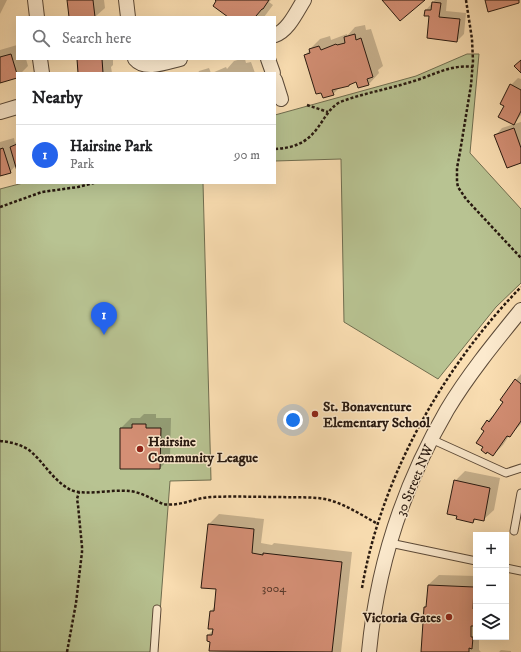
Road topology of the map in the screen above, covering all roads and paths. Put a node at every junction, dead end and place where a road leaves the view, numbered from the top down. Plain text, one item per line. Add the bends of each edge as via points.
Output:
1 (35, 0) edge
2 (126, 0) edge
3 (304, 0) edge
4 (466, 0) edge
5 (37, 16) edge
6 (128, 16) edge
7 (276, 35) edge
8 (40, 60) edge
9 (136, 60) edge
10 (176, 60) edge
11 (268, 60) edge
12 (473, 67) junction
13 (42, 72) edge
14 (273, 72) edge
15 (276, 83) edge
16 (281, 99) dead end
17 (307, 105) dead end
18 (16, 107) edge
19 (0, 112) edge
20 (328, 112) junction
21 (276, 149) edge
22 (90, 184) edge
23 (0, 207) edge
24 (521, 258) edge
25 (521, 310) edge
26 (431, 439) junction
27 (0, 440) edge
28 (521, 468) edge
29 (79, 492) junction
30 (521, 493) edge
31 (378, 524) dead end
32 (514, 531) dead end
33 (390, 543) junction
34 (473, 560) edge
35 (509, 569) edge
36 (521, 571) edge
37 (157, 609) dead end
38 (68, 652) edge
39 (154, 652) edge
40 (369, 652) edge

1 - 5 street
2 - 6 street
3 - 7 street via 291,22
4 - 12 path
8 - 13 street
9 - 10 street via 138,63 152,66
11 - 14 street
12 - 20 path via 450,68 346,100 333,106
12 - 24 path via 457,168 458,187
15 - 16 street
17 - 20 path
18 - 19 street
20 - 21 path via 316,130 305,140 292,147
22 - 23 path via 42,192
25 - 26 street, 30 Street NW via 472,373
26 - 28 lane via 506,473
26 - 33 street, 30 Street NW via 397,519
27 - 29 path via 16,443 29,450 60,483 72,491
29 - 31 path via 128,491 167,505 213,497 313,498 329,500 354,510
29 - 38 path via 77,499 82,552
30 - 32 lane
33 - 34 lane
33 - 40 street, 30 Street NW via 374,614
35 - 36 lane
37 - 39 lane

